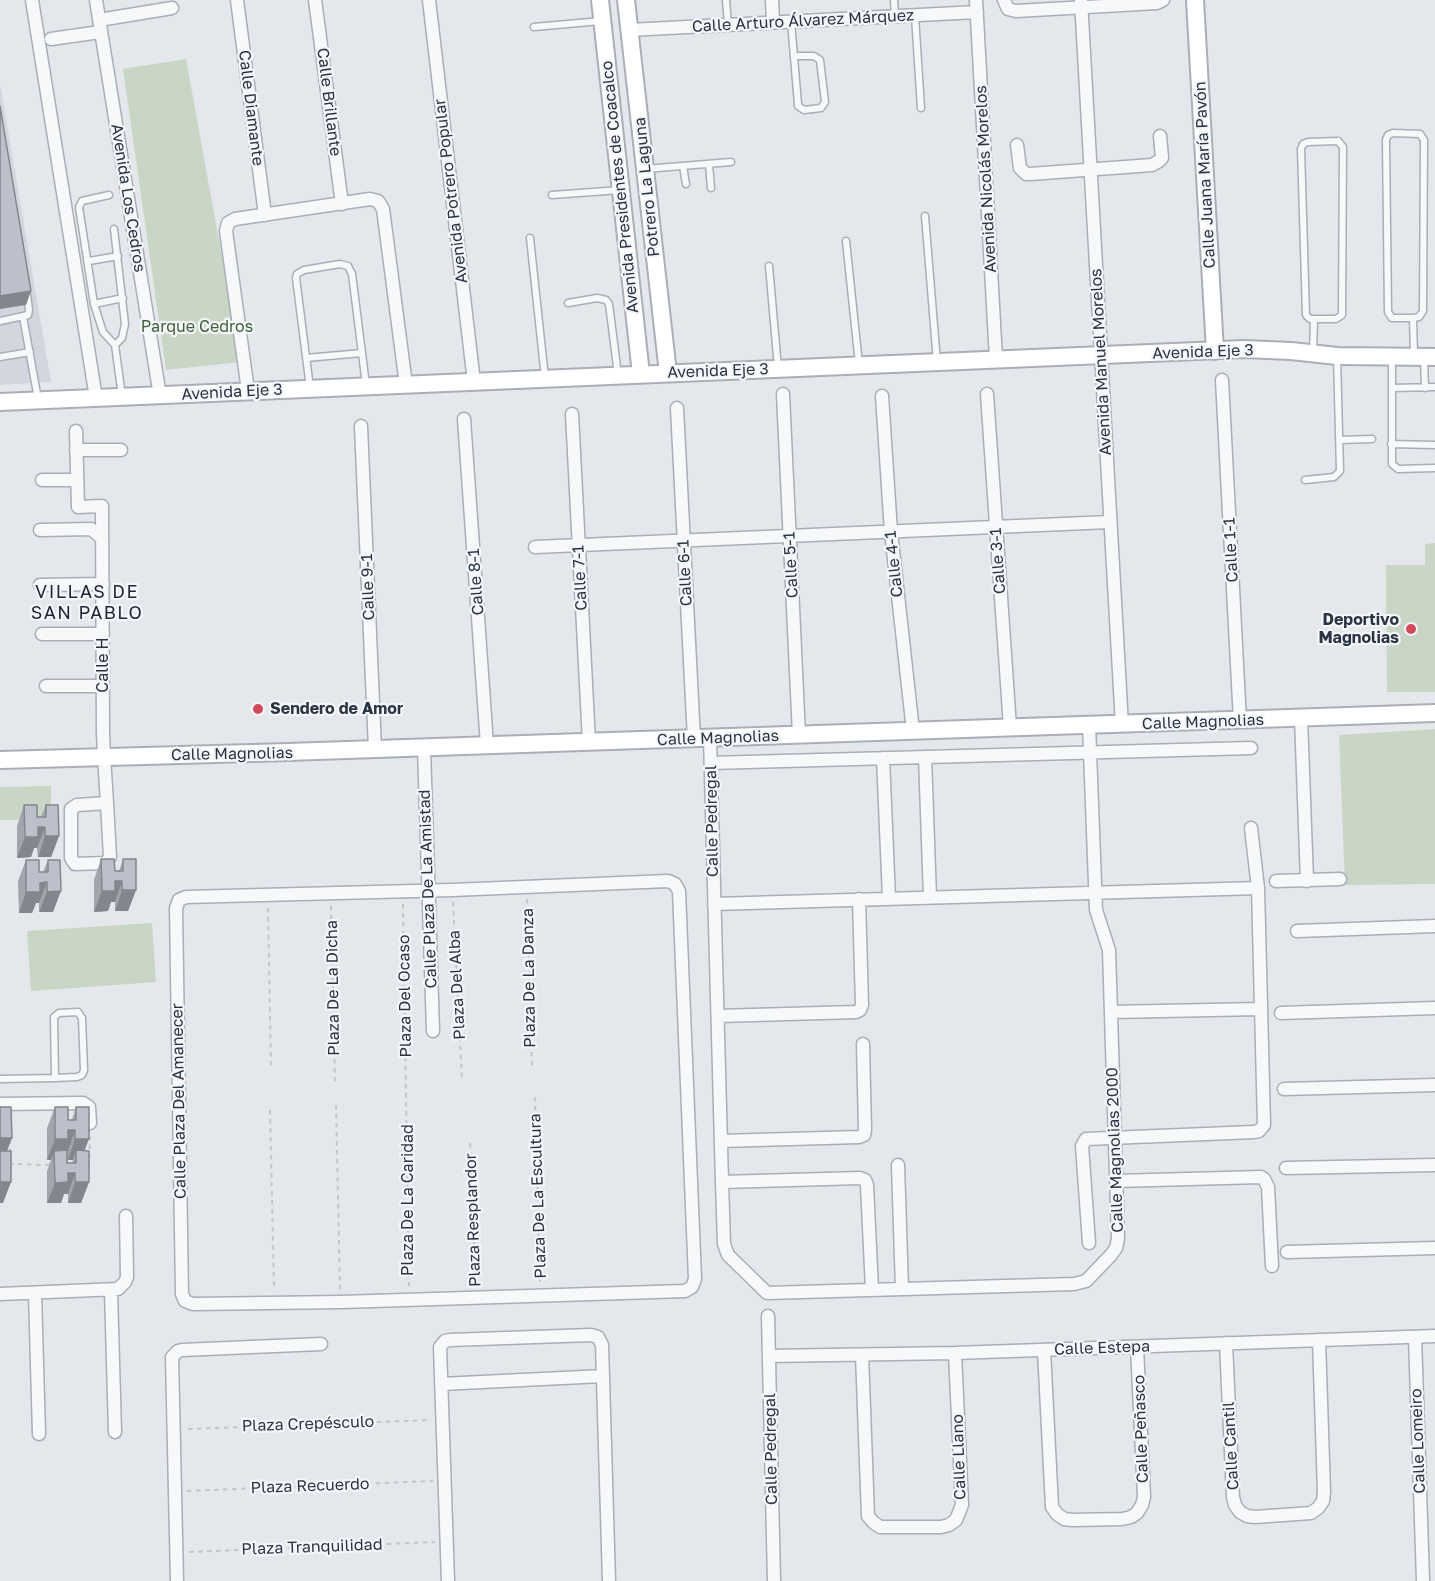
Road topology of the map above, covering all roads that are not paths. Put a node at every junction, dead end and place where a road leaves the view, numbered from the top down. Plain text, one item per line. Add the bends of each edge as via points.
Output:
1 (32, 0) edge
2 (96, 0) edge
3 (237, 0) edge
4 (315, 0) edge
5 (429, 0) edge
6 (600, 0) edge
7 (626, 0) edge
8 (726, 0) edge
9 (772, 0) edge
10 (894, 0) edge
11 (1004, 0) edge
12 (1163, 0) edge
13 (1195, 0) edge
14 (1081, 4) edge
15 (977, 6) edge
16 (172, 8) dead end
17 (915, 15) junction
18 (895, 16) junction
19 (602, 21) junction
20 (791, 21) junction
21 (773, 22) junction
22 (728, 25) junction
23 (100, 26) junction
24 (534, 27) dead end
25 (629, 30) junction
26 (51, 39) dead end
27 (794, 56) junction
28 (921, 108) dead end
29 (1160, 136) dead end
30 (1017, 145) dead end
31 (731, 162) dead end
32 (709, 164) junction
33 (683, 166) junction
34 (645, 169) junction
35 (1090, 169) junction
36 (686, 184) dead end
37 (711, 188) dead end
38 (621, 190) junction
39 (109, 195) dead end
40 (552, 195) dead end
41 (342, 204) junction
42 (265, 215) junction
43 (925, 216) dead end
44 (114, 229) dead end
45 (530, 237) dead end
46 (846, 241) dead end
47 (118, 256) junction
48 (89, 261) junction
49 (769, 266) dead end
50 (26, 287) edge
51 (123, 298) junction
52 (94, 303) junction
53 (568, 303) dead end
54 (23, 317) junction
55 (1413, 318) junction
56 (1314, 320) junction
57 (0, 321) edge
58 (115, 345) junction
59 (1215, 351) junction
60 (30, 352) junction
61 (362, 353) junction
62 (1313, 354) junction
63 (1101, 356) junction
64 (1337, 356) junction
65 (0, 357) edge
66 (1424, 357) edge
67 (306, 358) junction
68 (1392, 358) junction
69 (996, 359) junction
70 (937, 363) junction
71 (859, 365) junction
72 (778, 369) junction
73 (668, 373) junction
74 (618, 375) junction
75 (641, 375) junction
76 (545, 379) junction
77 (1222, 380) dead end
78 (474, 382) junction
79 (406, 385) junction
80 (366, 386) junction
81 (1435, 387) edge
82 (1392, 388) junction
83 (1425, 388) junction
84 (310, 389) junction
85 (249, 391) junction
86 (783, 394) dead end
87 (987, 394) dead end
88 (160, 396) junction
89 (882, 396) dead end
90 (122, 397) junction
91 (96, 398) junction
92 (38, 400) junction
93 (0, 402) edge
94 (677, 408) dead end
95 (572, 414) dead end
96 (465, 419) dead end
97 (361, 426) dead end
98 (76, 431) dead end
99 (1372, 439) dead end
100 (1340, 440) junction
101 (1391, 444) junction
102 (1435, 445) edge
103 (76, 450) junction
104 (121, 450) dead end
105 (1435, 468) edge
106 (42, 480) dead end
107 (77, 480) junction
108 (1305, 480) dead end
109 (1109, 522) junction
110 (996, 528) junction
111 (40, 530) dead end
112 (891, 532) junction
113 (789, 536) junction
114 (102, 538) junction
115 (684, 539) junction
116 (578, 545) junction
117 (535, 547) dead end
118 (103, 584) junction
119 (40, 585) dead end
120 (42, 634) dead end
121 (103, 634) junction
122 (46, 686) dead end
123 (102, 686) junction
124 (1435, 713) edge
125 (1302, 718) junction
126 (1240, 721) junction
127 (1089, 725) junction
128 (1122, 725) junction
129 (1010, 728) junction
130 (913, 731) junction
131 (799, 735) junction
132 (702, 738) junction
133 (589, 742) junction
134 (487, 746) junction
135 (423, 748) junction
136 (1251, 748) dead end
137 (375, 749) junction
138 (1090, 752) junction
139 (104, 756) junction
140 (925, 757) junction
141 (883, 758) junction
142 (0, 760) edge
143 (711, 763) junction
144 (107, 803) junction
145 (1251, 828) dead end
146 (1340, 879) dead end
147 (1307, 881) junction
148 (1276, 882) dead end
149 (1258, 888) junction
150 (429, 891) junction
151 (1095, 892) junction
152 (930, 897) junction
153 (889, 898) junction
154 (859, 899) junction
155 (714, 904) junction
156 (1435, 926) edge
157 (1297, 931) dead end
158 (1435, 1008) edge
159 (1260, 1009) junction
160 (1111, 1012) junction
161 (1281, 1013) dead end
162 (718, 1016) junction
163 (433, 1031) dead end
164 (863, 1044) dead end
165 (55, 1077) junction
166 (0, 1079) edge
167 (1435, 1085) edge
168 (1284, 1089) dead end
169 (0, 1104) edge
170 (90, 1123) edge
171 (1114, 1137) junction
172 (721, 1141) junction
173 (898, 1165) dead end
174 (1435, 1165) edge
175 (1286, 1168) dead end
176 (1116, 1181) junction
177 (722, 1182) junction
178 (126, 1216) dead end
179 (1089, 1243) dead end
180 (1435, 1248) edge
181 (1287, 1252) dead end
182 (1272, 1266) dead end
183 (902, 1289) junction
184 (872, 1290) junction
185 (111, 1291) junction
186 (35, 1293) junction
187 (0, 1294) edge
188 (768, 1316) dead end
189 (1414, 1336) junction
190 (1435, 1336) edge
191 (1319, 1340) junction
192 (1226, 1343) junction
193 (321, 1344) dead end
194 (1137, 1347) junction
195 (1044, 1350) junction
196 (955, 1353) junction
197 (862, 1355) junction
198 (769, 1356) junction
199 (603, 1376) junction
200 (441, 1384) junction
201 (115, 1432) dead end
202 (39, 1434) dead end
203 (177, 1581) edge
204 (448, 1581) edge
205 (609, 1581) edge
206 (774, 1581) edge
207 (1423, 1581) edge

1 - 91 street
2 - 23 street, Avenida Los Cedros
3 - 42 street, Calle Diamante
4 - 41 street, Calle Brillante
5 - 78 street, Avenida Potrero Popular
6 - 19 street, Avenida Presidentes de Coacalco
7 - 25 street, Potrero La Laguna
8 - 22 lane
9 - 21 street
10 - 18 lane
11 - 14 street via 1008,9 1016,11
12 - 14 street
13 - 59 street, Calle Juana María Pavón
14 - 35 street, Avenida Manuel Morelos
15 - 17 street, Calle Arturo Álvarez Márquez
15 - 69 street, Avenida Nicolás Morelos
16 - 23 street
17 - 18 street, Calle Arturo Álvarez Márquez
17 - 28 lane
18 - 20 street, Calle Arturo Álvarez Márquez
19 - 24 lane
19 - 38 street, Avenida Presidentes de Coacalco
20 - 21 street, Calle Arturo Álvarez Márquez
20 - 27 lane
21 - 22 street, Calle Arturo Álvarez Márquez
22 - 25 street, Calle Arturo Álvarez Márquez
23 - 26 street
23 - 88 street, Avenida Los Cedros
25 - 34 street, Potrero La Laguna
27 - 27 lane via 798,106 804,110 822,108 825,102 820,60
29 - 35 street via 1162,158 1156,164
30 - 35 street via 1018,164 1026,174
31 - 32 lane
32 - 33 lane
32 - 37 lane
33 - 34 lane
33 - 36 lane
34 - 73 street, Potrero La Laguna
35 - 63 street, Avenida Manuel Morelos
38 - 40 lane
38 - 75 street, Avenida Presidentes de Coacalco
39 - 48 lane via 84,200 79,205
41 - 42 street
41 - 79 street via 370,199 383,208
42 - 85 street via 236,219 226,231
43 - 70 lane
44 - 47 lane
45 - 76 lane
46 - 71 lane
47 - 48 lane
47 - 51 lane
48 - 52 lane
49 - 72 lane
50 - 54 lane via 29,310
51 - 52 lane
51 - 58 lane via 125,330
52 - 58 lane via 103,332
53 - 74 lane via 597,298 609,304
54 - 57 lane
54 - 60 lane
55 - 55 lane via 1423,311 1424,140 1420,134 1393,133 1386,140 1388,312 1392,318
55 - 66 lane
56 - 56 lane via 1338,319 1342,313 1342,147 1338,141 1308,142 1301,149 1306,315
56 - 62 lane
58 - 90 lane
59 - 62 street, Avenida Eje 3 via 1268,349
59 - 63 street, Avenida Eje 3
60 - 65 lane
60 - 92 lane
61 - 67 lane
61 - 67 lane via 352,273 348,266 340,264 297,274
61 - 80 lane
62 - 64 street, Avenida Eje 3
63 - 69 street, Avenida Eje 3
63 - 109 street, Avenida Manuel Morelos
64 - 68 street, Avenida Eje 3
64 - 100 lane
66 - 68 street, Avenida Eje 3
66 - 83 lane
67 - 84 lane
68 - 82 lane
69 - 70 street, Avenida Eje 3
70 - 71 street, Avenida Eje 3
71 - 72 street, Avenida Eje 3
72 - 73 street, Avenida Eje 3
73 - 75 street, Avenida Eje 3
74 - 75 street, Avenida Eje 3
74 - 76 street, Avenida Eje 3
76 - 78 street, Avenida Eje 3
77 - 126 street, Calle 1-1
78 - 79 street, Avenida Eje 3
79 - 80 street, Avenida Eje 3
80 - 84 street, Avenida Eje 3
81 - 83 lane
82 - 83 lane
82 - 101 lane
84 - 85 street, Avenida Eje 3
85 - 88 street, Avenida Eje 3
86 - 113 street, Calle 5-1
87 - 110 street, Calle 3-1
88 - 90 street, Avenida Eje 3
89 - 112 street, Calle 4-1
90 - 91 street, Avenida Eje 3
91 - 92 street, Avenida Eje 3
92 - 93 street, Avenida Eje 3
94 - 115 street, Calle 6-1
95 - 116 street, Calle 7-1
96 - 134 street, Calle 8-1
97 - 137 street, Calle 9-1
98 - 103 street
99 - 100 lane
100 - 108 lane via 1337,474
101 - 102 lane
101 - 105 lane via 1395,468
103 - 104 street
103 - 107 street
106 - 107 street
107 - 114 street, Calle H via 78,507 102,506
109 - 110 street
109 - 128 street, Avenida Manuel Morelos
110 - 112 street
110 - 129 street, Calle 3-1
111 - 114 street via 91,529
112 - 113 street
112 - 130 street, Calle 4-1
113 - 115 street
113 - 131 street, Calle 5-1
114 - 118 street, Calle H
115 - 116 street
115 - 132 street, Calle 6-1
116 - 117 street
116 - 133 street, Calle 7-1
118 - 119 street
118 - 121 street, Calle H
120 - 121 street
121 - 123 street, Calle H
122 - 123 street
123 - 139 street, Calle H
124 - 125 street, Calle Magnolias
125 - 126 street, Calle Magnolias
125 - 147 street
126 - 128 street, Calle Magnolias
127 - 128 street, Calle Magnolias
127 - 129 street, Calle Magnolias
127 - 138 street, Calle Magnolias 2000
129 - 130 street, Calle Magnolias
130 - 131 street, Calle Magnolias
131 - 132 street, Calle Magnolias
132 - 133 street, Calle Magnolias
132 - 143 street, Calle Pedregal
133 - 134 street, Calle Magnolias
134 - 135 street, Calle Magnolias
135 - 137 street, Calle Magnolias
135 - 150 street, Calle Plaza De La Amistad
136 - 138 street
137 - 139 street, Calle Magnolias
138 - 140 street
138 - 151 street, Calle Magnolias 2000
139 - 142 street, Calle Magnolias
139 - 144 street, Calle H
140 - 141 street
140 - 152 street
141 - 143 street
141 - 153 street
143 - 155 street, Calle Pedregal
144 - 144 street, Calle H via 108,862 73,863 72,807
145 - 149 street
146 - 147 street
147 - 148 street
149 - 151 street
149 - 159 street
150 - 150 street, Calle Plaza Del Amanecer via 179,900 176,908 185,1301 341,1302 685,1291 692,1287 695,1279 678,887 668,881
150 - 163 street, Calle Plaza De La Amistad
151 - 152 street
151 - 160 street, Calle Magnolias 2000 via 1097,917 1109,950
152 - 153 street
153 - 154 street
154 - 155 street
154 - 162 street via 860,1010
155 - 162 street, Calle Pedregal
156 - 157 street
158 - 161 street
159 - 160 street
159 - 171 street via 1265,1121 1262,1129
160 - 171 street, Calle Magnolias 2000
162 - 172 street, Calle Pedregal
164 - 172 street via 864,1135
165 - 165 lane via 77,1077 83,1072 82,1018 78,1012 54,1017
165 - 166 lane
167 - 168 street
169 - 170 street via 83,1103 89,1107
171 - 176 street, Calle Magnolias 2000
171 - 179 street via 1083,1143
172 - 177 street
173 - 183 street
174 - 175 street
176 - 182 street via 1261,1177 1268,1187
176 - 183 street, Calle Magnolias 2000 via 1116,1248 1086,1281
177 - 184 street, Calle Magnolias 2000 via 726,1252 767,1293
177 - 184 street via 865,1180
178 - 185 street via 127,1277 122,1286
180 - 181 street
183 - 184 street, Calle Magnolias 2000
185 - 186 street
185 - 201 street
186 - 187 street
186 - 202 street
188 - 198 street, Calle Pedregal
189 - 190 street, Calle Estepa
189 - 191 street, Calle Estepa
189 - 207 street, Calle Lomeiro
191 - 192 street, Calle Estepa
191 - 192 street, Calle Cantil via 1323,1501 1311,1513 1256,1517 1240,1512 1233,1497
192 - 194 street, Calle Estepa
193 - 203 street via 178,1351 172,1357
194 - 195 street, Calle Estepa
194 - 195 street, Calle Peñasco via 1144,1497 1137,1512 1122,1519 1072,1520 1057,1514 1052,1507
195 - 196 street, Calle Estepa
196 - 197 street, Calle Estepa
196 - 197 street, Calle Llano via 962,1505 956,1520 941,1527 880,1527 868,1516
197 - 198 street, Calle Estepa
198 - 206 street, Calle Pedregal
199 - 200 street
199 - 200 street via 602,1345 594,1335 450,1340 440,1347
199 - 205 street
200 - 204 street

